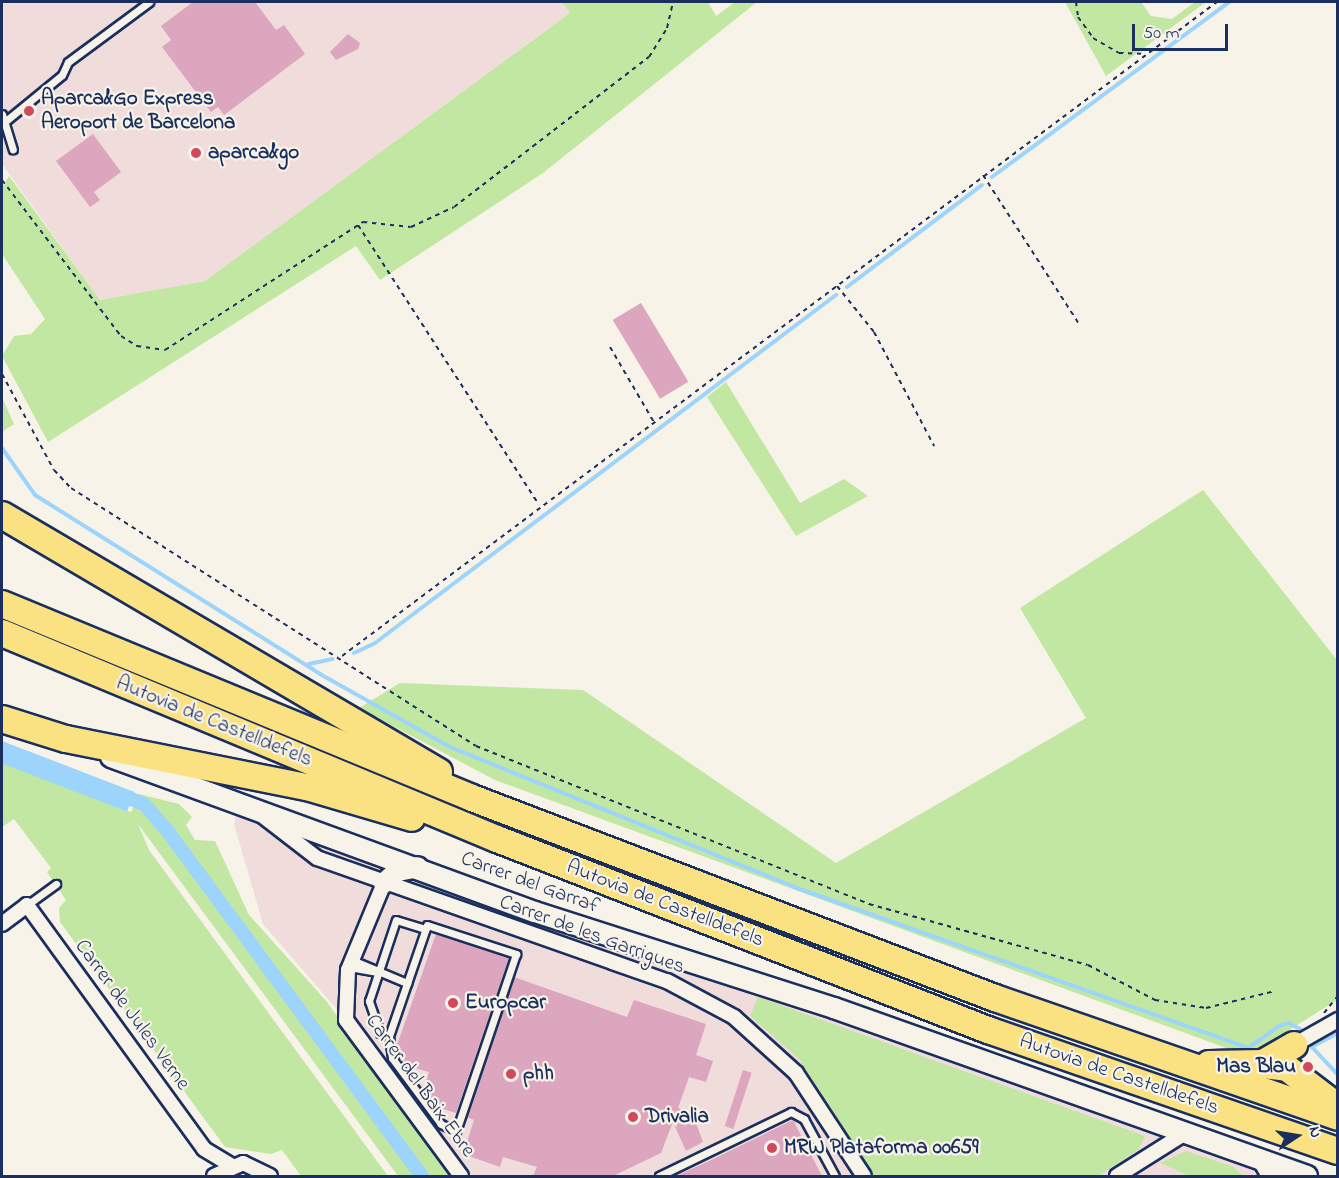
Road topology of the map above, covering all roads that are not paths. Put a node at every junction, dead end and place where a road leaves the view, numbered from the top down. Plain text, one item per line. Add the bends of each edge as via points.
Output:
1 (149, 2) edge
2 (3, 119) edge
3 (13, 150) dead end
4 (2, 514) edge
5 (2, 604) edge
6 (2, 633) edge
7 (2, 718) edge
8 (46, 734) junction
9 (472, 798) junction
10 (251, 806) junction
11 (497, 839) junction
12 (419, 867) junction
13 (384, 883) junction
14 (56, 884) dead end
15 (27, 905) junction
16 (2, 924) edge
17 (426, 929) junction
18 (350, 964) junction
19 (378, 972) junction
20 (407, 983) junction
21 (1338, 1020) edge
22 (389, 1036) junction
23 (1294, 1046) junction
24 (1196, 1064) junction
25 (1255, 1064) junction
26 (1329, 1100) edge
27 (1187, 1132) junction
28 (204, 1149) junction
29 (1338, 1150) edge
30 (1259, 1159) junction
31 (231, 1165) junction
32 (213, 1176) edge
33 (270, 1176) edge
34 (461, 1176) edge
35 (659, 1176) edge
36 (835, 1176) edge
37 (864, 1176) edge
38 (1117, 1176) edge
39 (1269, 1176) edge
40 (1306, 1176) edge

1 - 2 lane via 68,62 62,75
2 - 3 lane
4 - 9 highway via 420,757
5 - 9 highway, Autovia de Castelldefels
6 - 11 highway, Autovia de Castelldefels
7 - 8 highway
8 - 10 main road, Carrer del Garraf
8 - 11 highway via 255,775
9 - 24 highway, Autovia de Castelldefels via 995,998
10 - 12 main road, Carrer del Garraf
10 - 13 street, Carrer de les Garrigues via 317,858
11 - 29 highway, Autovia de Castelldefels via 988,1030
12 - 13 main road via 398,871
12 - 27 main road, Carrer del Garraf via 535,912 834,1008
13 - 18 street, Carrer del Baix Ebre
13 - 37 street, Carrer de les Garrigues via 667,981 734,1017 796,1073
14 - 15 lane
15 - 16 street
15 - 28 street, Carrer de Jules Verne
17 - 19 lane via 396,920
17 - 20 lane
17 - 22 lane via 428,925 516,954 456,1131 441,1124 392,1058
18 - 19 lane
18 - 34 street, Carrer del Baix Ebre via 346,1020
19 - 20 lane
19 - 22 lane via 370,1012 380,1033
20 - 22 lane
21 - 23 street
23 - 25 highway
23 - 26 highway via 1293,1067
24 - 25 highway
24 - 26 highway, Autovia de Castelldefels
25 - 26 highway via 1287,1068
27 - 30 main road, Carrer del Garraf
27 - 38 street
28 - 31 street, Carrer de Jules Verne
28 - 32 street, Carrer de Jules Verne
30 - 39 street
30 - 40 main road, Carrer del Garraf
31 - 32 street, Carrer de Jules Verne
31 - 33 street, Carrer de Jules Verne via 251,1164
35 - 36 lane via 791,1112 804,1119

